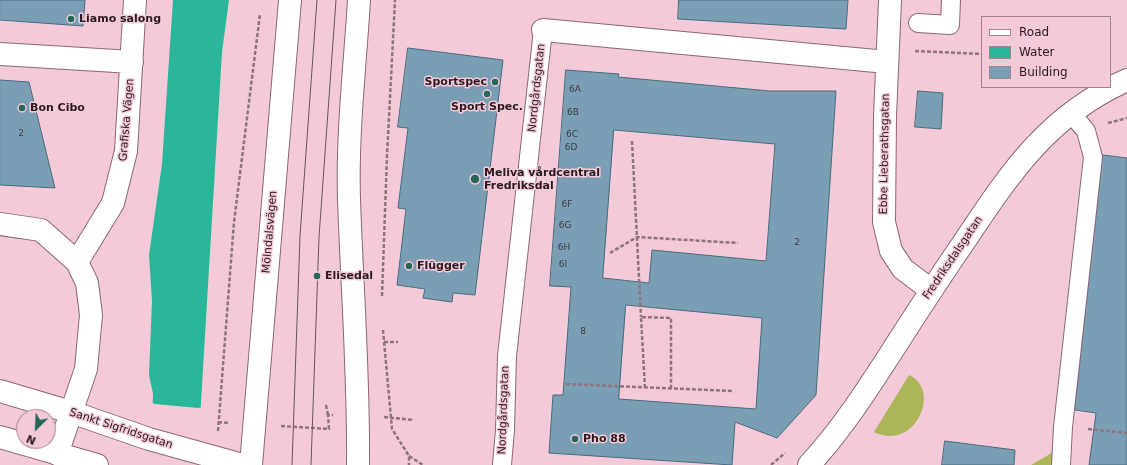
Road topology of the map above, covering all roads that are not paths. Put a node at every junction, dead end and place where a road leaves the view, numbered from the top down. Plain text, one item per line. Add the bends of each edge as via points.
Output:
1 (135, 0) edge
2 (290, 0) edge
3 (360, 0) edge
4 (890, 0) edge
5 (951, 0) edge
6 (918, 23) dead end
7 (543, 30) joint
8 (0, 54) edge
9 (132, 62) junction
10 (887, 62) junction
11 (1127, 80) edge
12 (1111, 87) edge
13 (1110, 88) edge
14 (1071, 113) junction
15 (0, 224) edge
16 (77, 262) junction
17 (931, 290) junction
18 (0, 391) edge
19 (71, 412) junction
20 (0, 437) edge
21 (57, 454) junction
22 (97, 465) edge
23 (243, 465) edge
24 (251, 465) edge
25 (358, 465) edge
26 (502, 465) edge
27 (809, 465) edge
28 (1061, 465) edge

1 - 9 street, Grafiska Vägen
2 - 24 street, Mölndalsvägen
3 - 25 street via 350,132 349,198
4 - 10 street, Ebbe Lieberathsgatan
5 - 6 lane via 950,25
7 - 10 street, Nordgårdsgatan
7 - 26 lane, Nordgårdsgatan via 507,356
8 - 9 street
9 - 16 street, Grafiska Vägen via 126,151 113,204
10 - 17 street, Ebbe Lieberathsgatan via 884,222 891,251 903,269
11 - 12 street, Fredriksdalsgatan
13 - 14 street, Fredriksdalsgatan
14 - 17 street, Fredriksdalsgatan via 1022,159
14 - 28 lane via 1086,130 1093,157 1063,426
15 - 16 street via 41,230
16 - 19 street via 88,283 91,315 86,369
17 - 27 street, Fredriksdalsgatan via 859,402 833,439
18 - 19 street, Sankt Sigfridsgatan
19 - 21 street
19 - 23 street, Sankt Sigfridsgatan via 149,439
20 - 21 street
21 - 22 street

